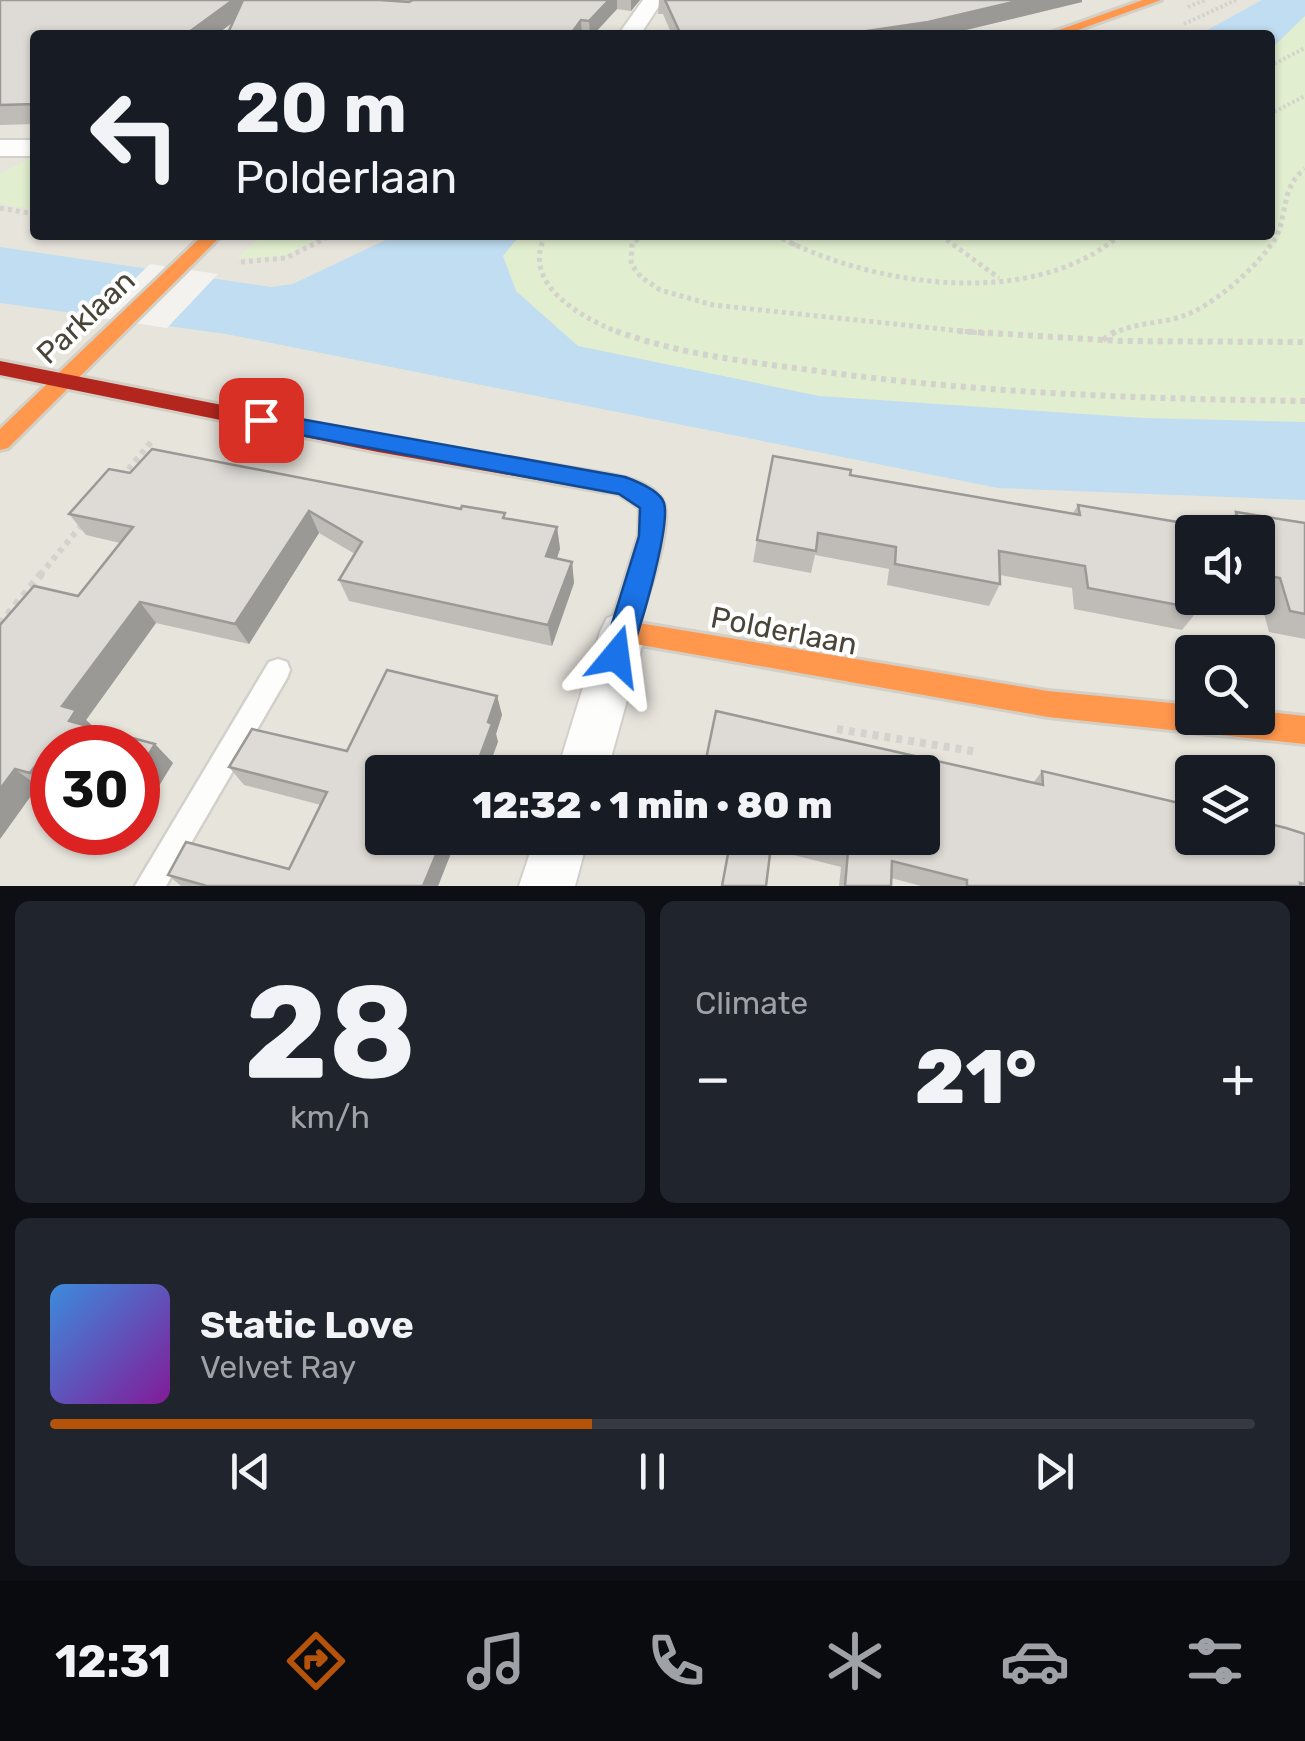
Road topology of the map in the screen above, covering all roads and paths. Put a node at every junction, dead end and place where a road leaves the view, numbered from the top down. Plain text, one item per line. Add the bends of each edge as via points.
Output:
1 (652, 0) edge
2 (1156, 0) edge
3 (1236, 0) edge
4 (1170, 29) dead end
5 (632, 30) edge
6 (1066, 30) edge
7 (1305, 48) edge
8 (1275, 63) edge
9 (1305, 96) edge
10 (1275, 111) edge
11 (0, 148) edge
12 (30, 148) edge
13 (1305, 168) edge
14 (0, 208) edge
15 (30, 213) edge
16 (208, 240) edge
17 (322, 240) edge
18 (544, 240) edge
19 (637, 240) edge
20 (783, 240) edge
21 (795, 240) edge
22 (947, 240) edge
23 (1114, 240) edge
24 (793, 246) junction
25 (231, 260) dead end
26 (1001, 279) junction
27 (1101, 342) junction
28 (1305, 342) edge
29 (0, 368) edge
30 (63, 380) junction
31 (1305, 401) edge
32 (183, 404) junction
33 (0, 442) edge
34 (114, 487) edge
35 (88, 518) edge
36 (0, 624) edge
37 (624, 632) junction
38 (278, 670) dead end
39 (1305, 730) edge
40 (587, 755) edge
41 (557, 855) edge
42 (150, 886) edge
43 (547, 886) edge

1 - 5 street
2 - 6 street
3 - 4 path
7 - 8 path
9 - 10 path
11 - 12 street
13 - 27 path via 1287,190 1279,240 1263,254 1191,312 1117,328
14 - 15 path
16 - 30 street, Parklaan
17 - 25 path via 266,263
18 - 31 path via 537,254 540,274 560,298 642,340 770,366 947,388
19 - 27 path via 629,258 634,270 663,292 686,298 911,329
20 - 24 path
21 - 24 path
22 - 26 path
23 - 26 path via 1092,258 1040,276
24 - 26 path via 902,281
27 - 28 path
29 - 30 street
30 - 32 street
30 - 33 street, Parklaan
32 - 34 path
32 - 37 street via 625,486 652,504 651,536
35 - 36 path
37 - 39 street, Polderlaan via 921,687
37 - 40 street
38 - 42 lane
41 - 43 street

